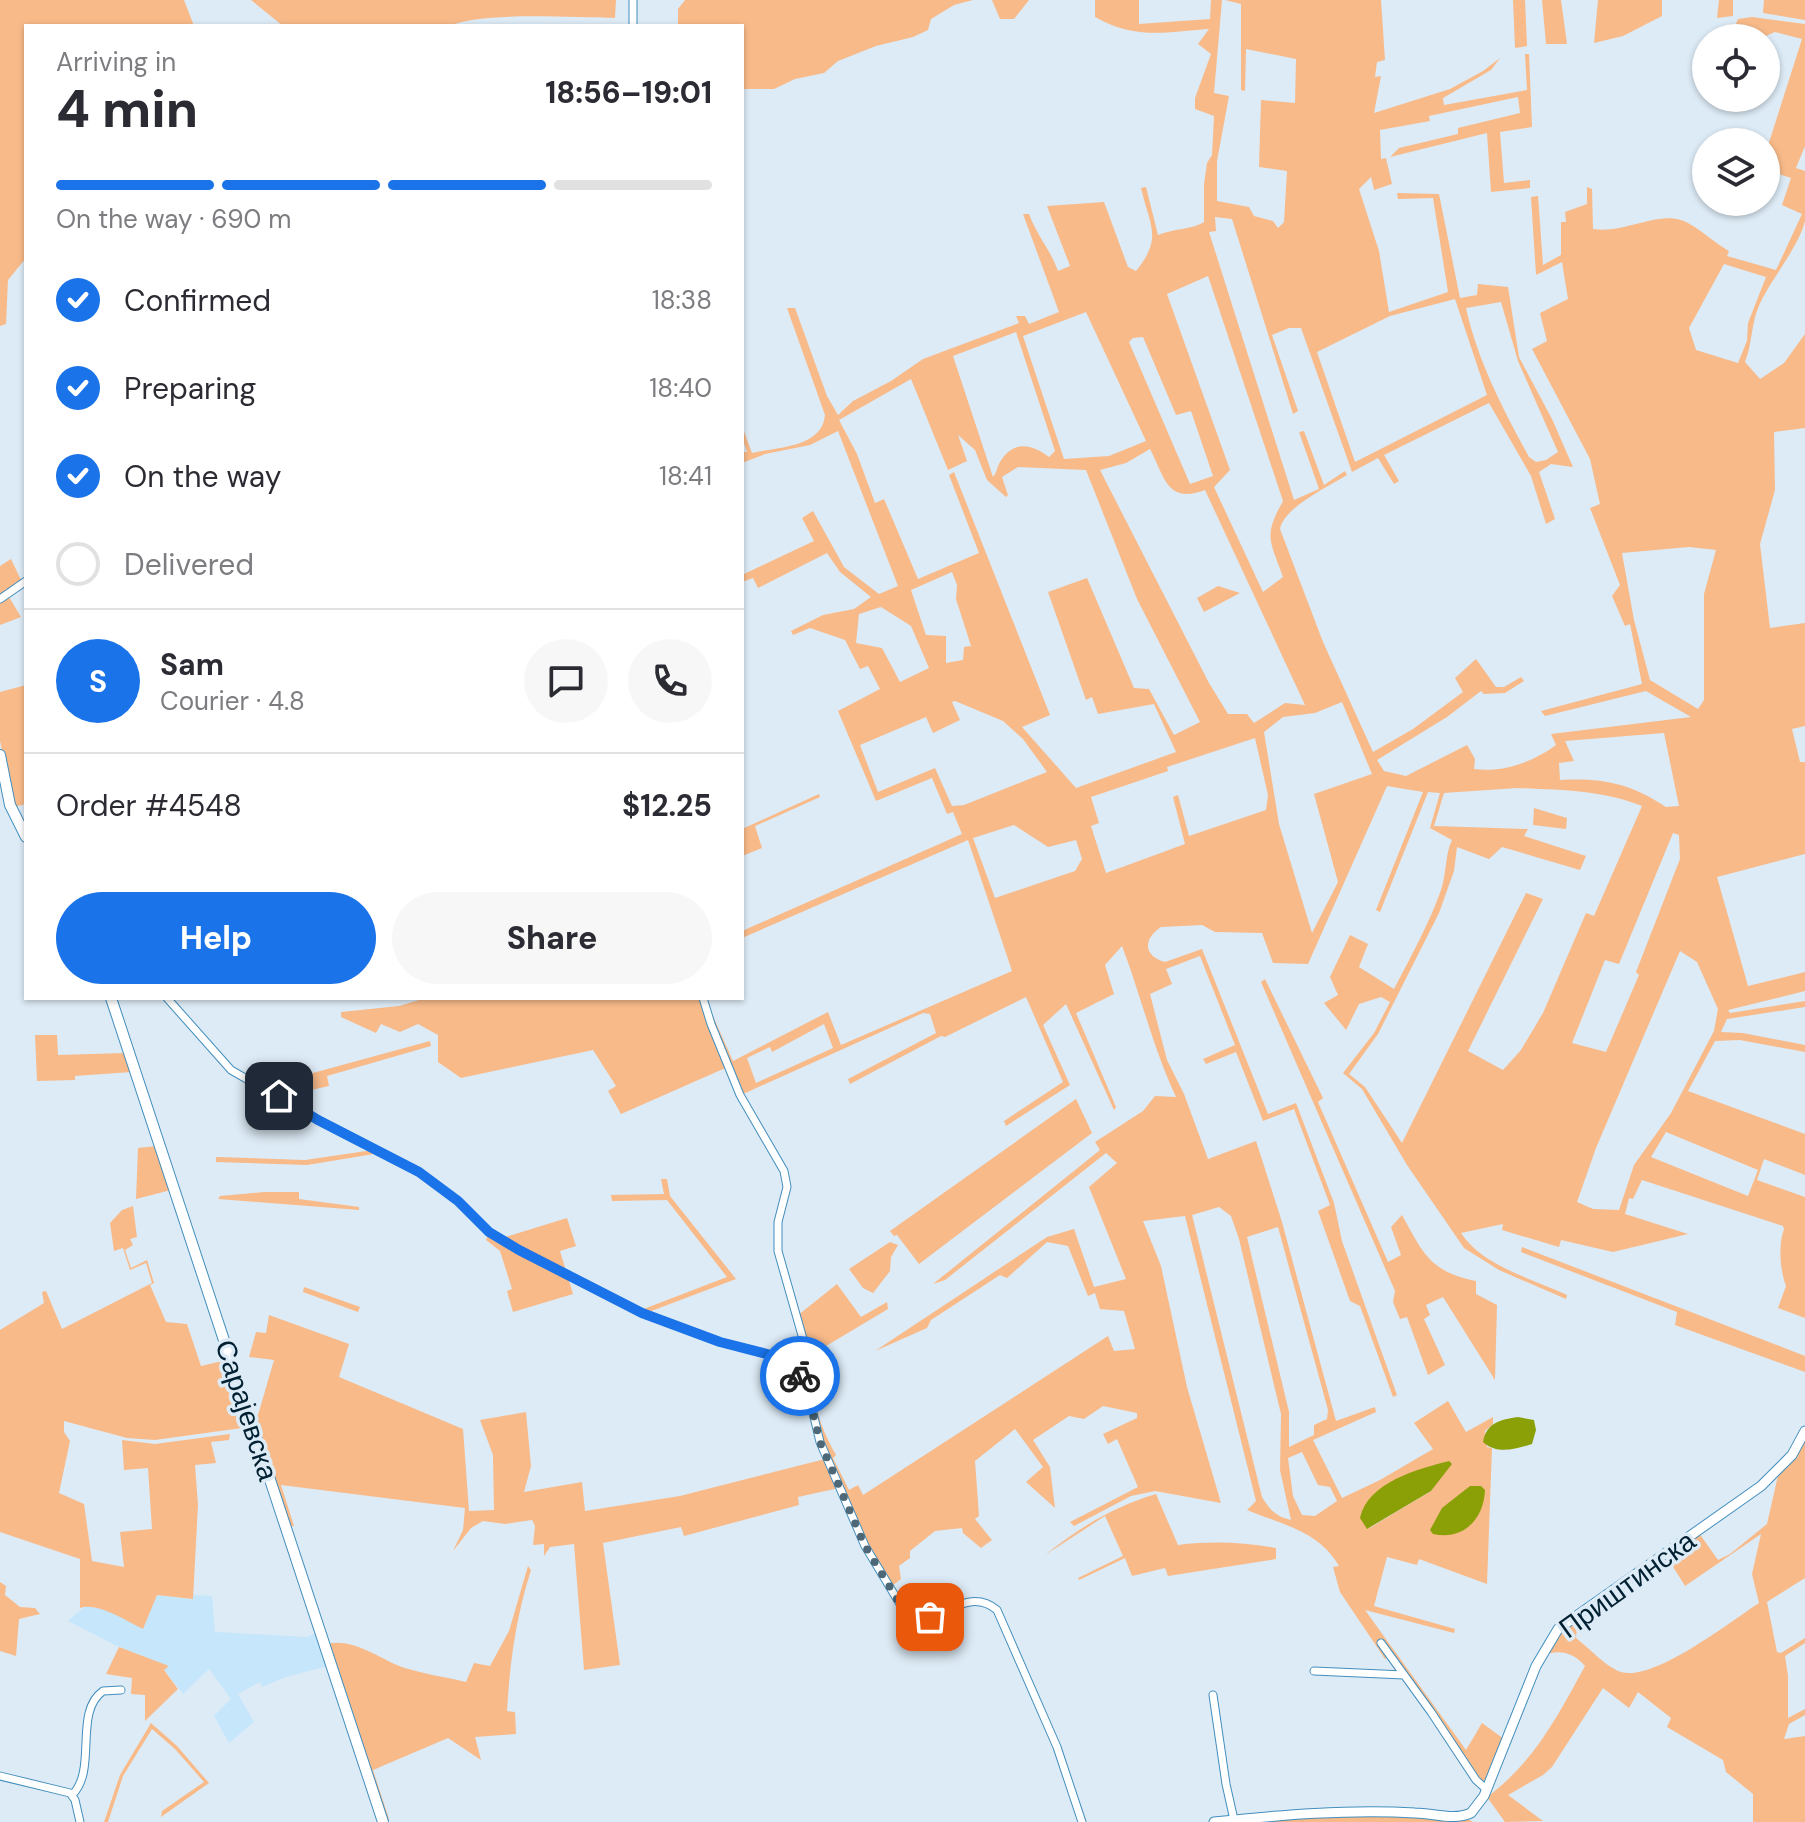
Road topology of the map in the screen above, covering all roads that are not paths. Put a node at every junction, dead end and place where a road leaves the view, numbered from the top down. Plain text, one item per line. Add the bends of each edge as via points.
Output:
1 (633, 0) edge
2 (633, 24) edge
3 (24, 582) edge
4 (0, 599) edge
5 (0, 755) edge
6 (24, 833) edge
7 (112, 1000) edge
8 (169, 1000) edge
9 (704, 1000) edge
10 (805, 1380) junction
11 (1805, 1431) edge
12 (1381, 1643) dead end
13 (1314, 1671) dead end
14 (1404, 1675) junction
15 (121, 1690) dead end
16 (1213, 1695) dead end
17 (0, 1776) edge
18 (1487, 1790) junction
19 (72, 1795) junction
20 (1234, 1820) junction
21 (80, 1822) edge
22 (383, 1822) edge
23 (1082, 1822) edge
24 (1214, 1822) edge

1 - 2 street
3 - 4 street
5 - 6 main road via 10,805
7 - 22 main road, Сарајевска
8 - 10 street via 231,1070 419,1172 489,1232 519,1250 662,1322 767,1354
9 - 10 street via 740,1095 784,1171 787,1187 778,1222 778,1251 807,1353
10 - 23 street via 820,1442 849,1510 903,1609 919,1618 967,1601 983,1601 1000,1614 1057,1747
11 - 18 street, Приштинска via 1792,1455 1761,1486 1558,1629 1536,1666
12 - 14 street
13 - 14 street
14 - 18 street
15 - 19 street via 103,1691 91,1703 83,1780
16 - 20 street
17 - 19 street
18 - 20 street, Приштинска via 1475,1809 1462,1817 1372,1811
19 - 21 street
20 - 24 street, Приштинска

